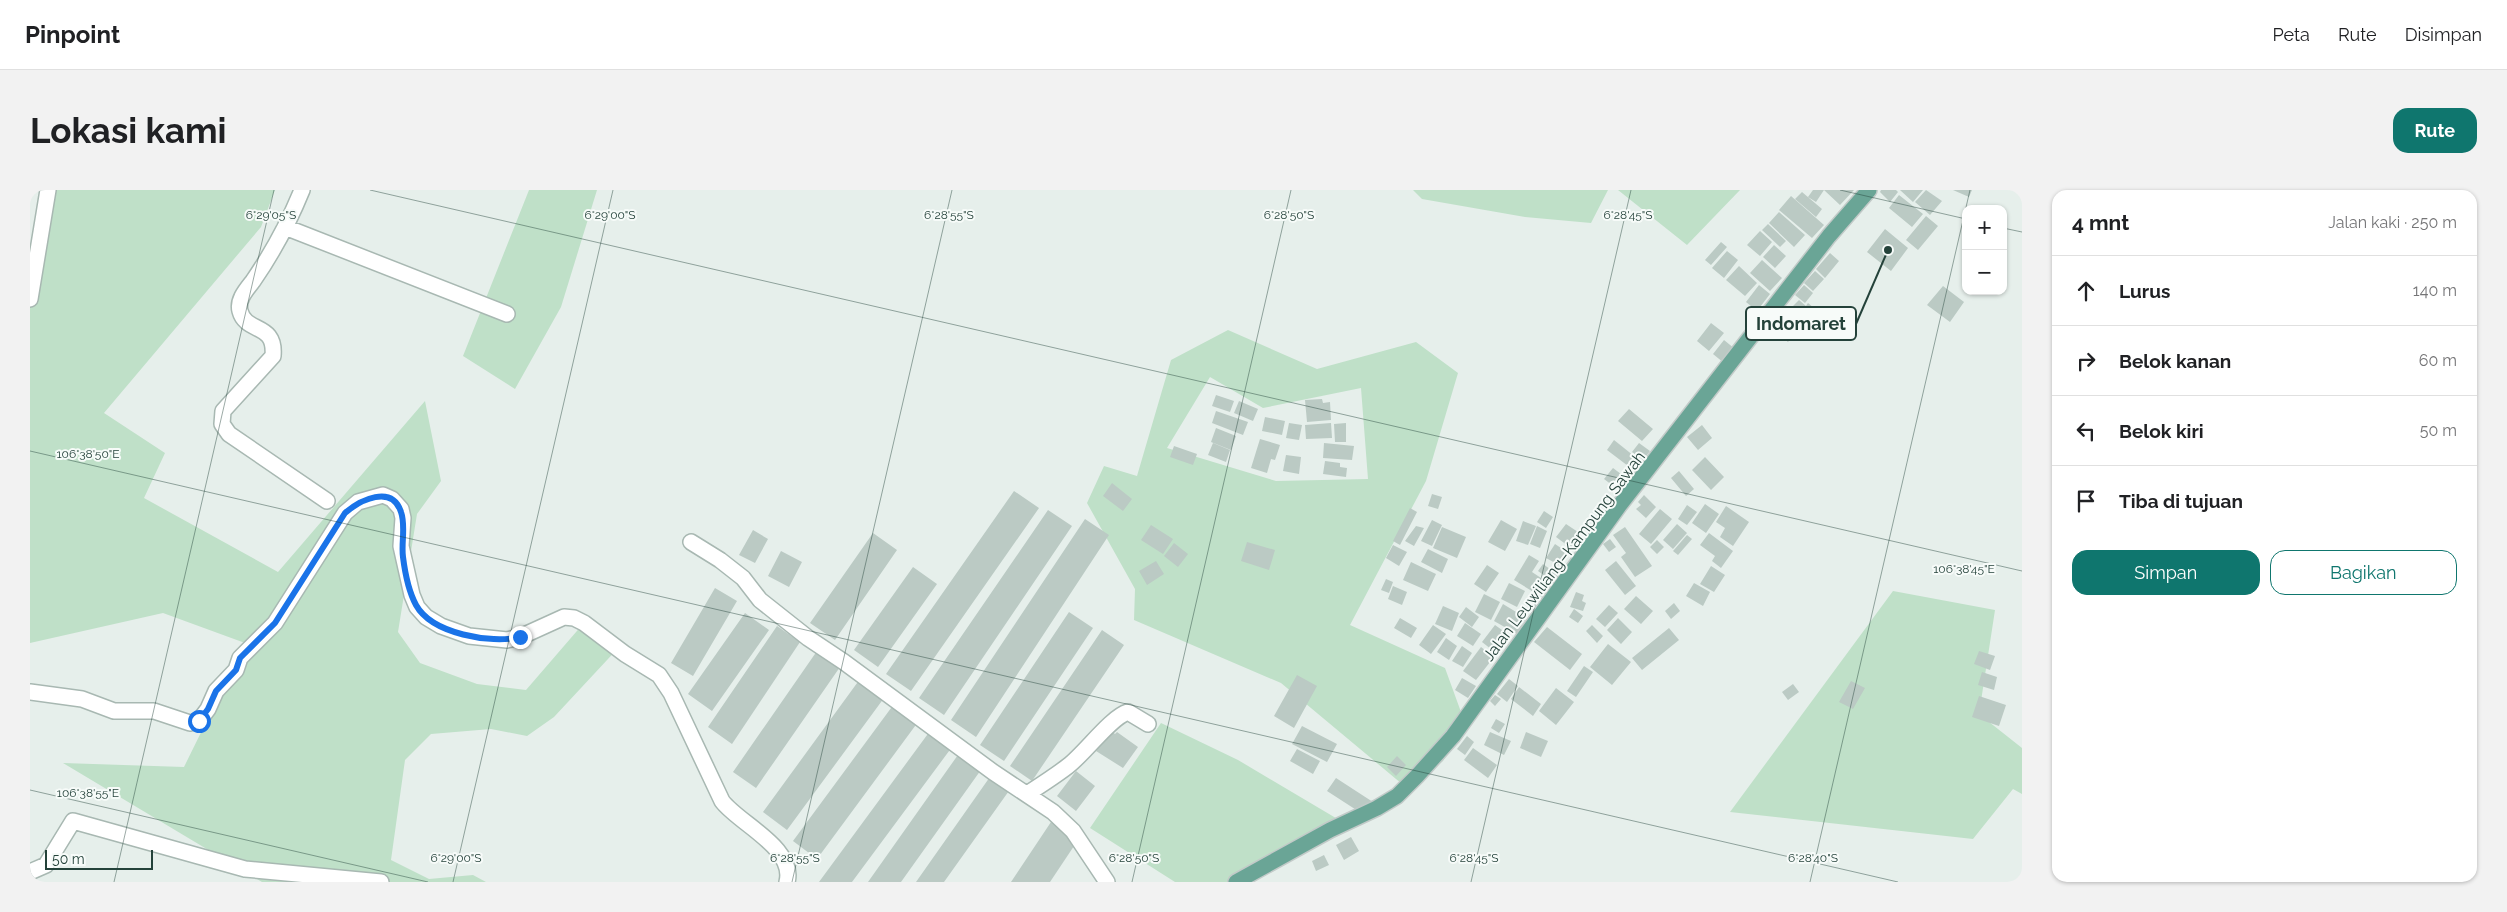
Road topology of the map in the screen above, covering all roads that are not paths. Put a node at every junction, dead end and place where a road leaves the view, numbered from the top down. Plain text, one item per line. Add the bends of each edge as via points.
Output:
1 (48, 190) edge
2 (302, 190) edge
3 (1869, 190) edge
4 (285, 227) junction
5 (30, 299) edge
6 (507, 314) dead end
7 (327, 501) dead end
8 (691, 542) dead end
9 (30, 692) edge
10 (1148, 724) dead end
11 (1027, 794) junction
12 (30, 872) edge
13 (381, 882) edge
14 (787, 882) edge
15 (1107, 882) edge
16 (1236, 882) edge

1 - 5 street
2 - 4 street
3 - 16 main road, Jalan Leuwiliang–Kampung Sawah via 1829,236 1619,506 1453,736 1417,776 1397,796 1377,808
4 - 6 street
4 - 7 street via 272,253 240,299 239,310 244,319 268,334 274,345 273,356 224,411 222,424 229,434
8 - 11 street via 743,578 760,600 808,638
9 - 14 street via 82,699 114,711 154,711 190,722 199,721 216,691 236,670 240,658 275,623 345,513 358,502 383,495 401,509 403,560 412,595 426,617 469,636 508,640 564,617 574,618 659,675 671,693 722,801 729,811 760,832 782,856
10 - 11 street via 1128,712 1119,715 1068,766
11 - 15 street via 1054,812 1074,831
12 - 13 street via 46,865 74,821 245,869

